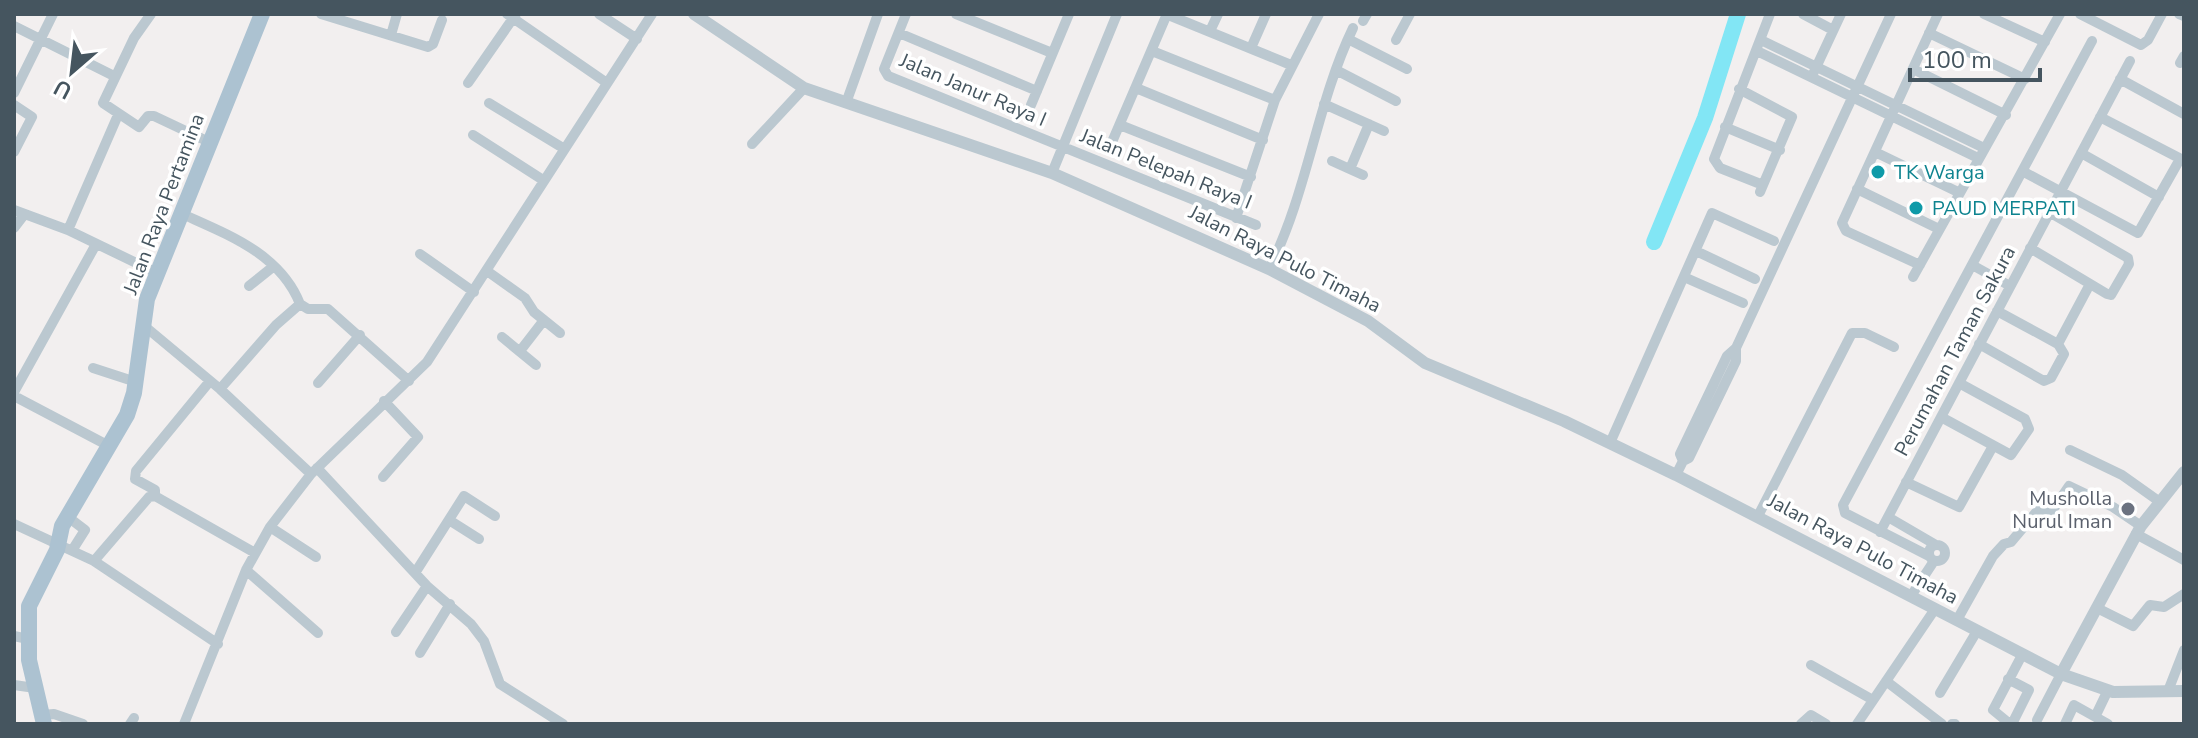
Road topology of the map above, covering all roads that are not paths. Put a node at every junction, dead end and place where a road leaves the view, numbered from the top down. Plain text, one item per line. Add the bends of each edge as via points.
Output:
1 (53, 14) edge
2 (151, 14) edge
3 (262, 14) edge
4 (321, 14) edge
5 (397, 14) edge
6 (599, 14) edge
7 (652, 14) edge
8 (694, 14) edge
9 (878, 14) edge
10 (906, 14) edge
11 (956, 14) edge
12 (1117, 14) edge
13 (1167, 14) edge
14 (1218, 14) edge
15 (1266, 14) edge
16 (1319, 14) edge
17 (1410, 14) edge
18 (1770, 14) edge
19 (1803, 14) edge
20 (1841, 14) edge
21 (1891, 14) edge
22 (1938, 14) edge
23 (1984, 14) edge
24 (2060, 14) edge
25 (2080, 14) edge
26 (2162, 14) edge
27 (512, 15) edge
28 (1066, 15) edge
29 (442, 20) dead end
30 (1361, 21) edge
31 (14, 26) edge
32 (1833, 30) junction
33 (1210, 31) junction
34 (899, 33) junction
35 (1929, 33) junction
36 (391, 35) junction
37 (637, 39) junction
38 (1348, 39) junction
39 (40, 40) junction
40 (1396, 40) dead end
41 (2092, 41) dead end
42 (2045, 42) junction
43 (1759, 46) junction
44 (1251, 48) junction
45 (1152, 51) junction
46 (1052, 53) junction
47 (2130, 61) dead end
48 (1291, 65) junction
49 (1407, 69) dead end
50 (1913, 69) junction
51 (1336, 70) junction
52 (1813, 73) junction
53 (114, 76) junction
54 (2025, 79) junction
55 (2120, 79) junction
56 (468, 83) dead end
57 (607, 83) junction
58 (804, 88) junction
59 (1136, 88) junction
60 (1739, 89) junction
61 (1037, 91) junction
62 (14, 93) edge
63 (1854, 93) junction
64 (849, 96) junction
65 (1275, 100) junction
66 (1396, 101) dead end
67 (489, 103) dead end
68 (1324, 104) junction
69 (14, 105) edge
70 (1031, 105) dead end
71 (1894, 111) junction
72 (2184, 114) edge
73 (118, 115) junction
74 (2006, 115) junction
75 (2100, 117) junction
76 (1369, 124) junction
77 (1120, 125) junction
78 (1725, 127) junction
79 (1384, 131) dead end
80 (473, 135) dead end
81 (1263, 140) junction
82 (209, 142) junction
83 (1112, 142) dead end
84 (752, 144) dead end
85 (563, 148) junction
86 (1780, 150) junction
87 (14, 152) edge
88 (1875, 152) junction
89 (1981, 153) junction
90 (2081, 153) junction
91 (1057, 160) junction
92 (2182, 160) edge
93 (1332, 161) dead end
94 (1350, 169) junction
95 (2024, 172) junction
96 (1363, 175) dead end
97 (1251, 177) junction
98 (543, 180) junction
99 (1857, 189) junction
100 (1958, 192) junction
101 (2060, 192) junction
102 (2159, 197) junction
103 (19, 212) edge
104 (2049, 212) junction
105 (180, 213) junction
106 (1236, 218) junction
107 (1256, 225) dead end
108 (14, 228) edge
109 (1939, 229) junction
110 (68, 230) junction
111 (1774, 241) dead end
112 (95, 246) junction
113 (2030, 248) junction
114 (1696, 251) junction
115 (420, 254) dead end
116 (1920, 265) junction
117 (274, 266) junction
118 (1271, 266) junction
119 (1974, 266) junction
120 (487, 271) junction
121 (157, 273) junction
122 (1684, 277) junction
123 (1913, 277) dead end
124 (1755, 279) dead end
125 (2090, 284) junction
126 (249, 286) dead end
127 (2010, 286) junction
128 (474, 292) junction
129 (1743, 303) dead end
130 (300, 304) junction
131 (1997, 311) junction
132 (544, 320) junction
133 (141, 324) junction
134 (560, 333) dead end
135 (360, 335) junction
136 (502, 337) dead end
137 (1979, 344) junction
138 (2058, 344) junction
139 (1894, 347) dead end
140 (520, 351) junction
141 (536, 365) dead end
142 (93, 368) dead end
143 (210, 381) junction
144 (409, 381) junction
145 (136, 382) junction
146 (318, 383) dead end
147 (1959, 383) junction
148 (220, 389) junction
149 (14, 394) edge
150 (384, 401) junction
151 (1941, 417) junction
152 (1613, 436) junction
153 (109, 446) junction
154 (1993, 446) junction
155 (2070, 450) dead end
156 (1680, 467) junction
157 (314, 471) junction
158 (383, 477) dead end
159 (2182, 478) edge
160 (1906, 482) junction
161 (155, 496) junction
162 (2160, 502) junction
163 (1762, 510) junction
164 (495, 516) dead end
165 (1888, 517) junction
166 (449, 520) junction
167 (14, 524) edge
168 (270, 527) junction
169 (2138, 530) junction
170 (1880, 532) junction
171 (479, 539) dead end
172 (66, 547) junction
173 (255, 553) junction
174 (316, 557) dead end
175 (1931, 558) junction
176 (2184, 560) edge
177 (94, 561) junction
178 (246, 570) junction
179 (415, 573) junction
180 (427, 586) junction
181 (1914, 592) junction
182 (2184, 594) edge
183 (450, 604) junction
184 (2097, 608) junction
185 (1935, 609) junction
186 (1961, 612) junction
187 (1977, 631) junction
188 (396, 632) dead end
189 (318, 633) dead end
190 (21, 638) edge
191 (218, 644) junction
192 (2184, 650) edge
193 (420, 653) dead end
194 (2022, 655) junction
195 (2066, 664) junction
196 (1811, 665) dead end
197 (2008, 679) junction
198 (1886, 681) junction
199 (14, 685) edge
200 (35, 688) junction
201 (2168, 689) junction
202 (2108, 690) junction
203 (2184, 691) edge
204 (1940, 693) dead end
205 (1873, 700) junction
206 (2096, 715) junction
207 (43, 720) edge
208 (2037, 720) dead end
209 (1863, 722) edge
210 (83, 724) edge
211 (184, 724) edge
212 (563, 724) edge
213 (1801, 724) edge
214 (1826, 724) edge
215 (1942, 724) edge
216 (2011, 724) edge
217 (2065, 724) edge
218 (2108, 724) edge

1 - 39 street
2 - 53 street
3 - 82 main road, Jalan Raya Pertamina
4 - 36 street
5 - 36 street
6 - 37 street
7 - 37 street
8 - 58 street, Jalan Raya Pulo Timaha
9 - 64 street
10 - 34 street, Jalan Janur Raya I
11 - 46 street
12 - 91 street
13 - 33 street
13 - 45 street
14 - 33 street
15 - 44 street
16 - 48 street
17 - 40 street
18 - 43 street
19 - 32 street
20 - 32 street
21 - 63 street
22 - 35 street
23 - 42 street
24 - 42 street
25 - 26 street via 2141,45
27 - 56 street
27 - 57 street
28 - 46 street
29 - 36 street via 430,46
30 - 38 street
31 - 39 street
32 - 52 street
33 - 44 street
34 - 61 street
34 - 91 street, Jalan Janur Raya I via 884,69 888,76
35 - 50 street
35 - 54 street
37 - 57 street
38 - 49 street
38 - 51 street
39 - 53 street
39 - 62 street
41 - 95 street
42 - 54 street
43 - 52 street
43 - 60 street
44 - 48 street
45 - 59 street
45 - 65 street
46 - 61 street
47 - 55 street, Perumahan Taman Sakura
48 - 65 street
50 - 71 street
50 - 74 street
51 - 66 street
51 - 68 street
52 - 63 street
53 - 73 street via 103,103
54 - 74 street
55 - 72 street
55 - 75 street, Perumahan Taman Sakura
57 - 85 street
58 - 64 street, Jalan Raya Pulo Timaha
58 - 84 street
59 - 77 street
59 - 81 street
60 - 78 street
60 - 86 street via 1792,117
61 - 70 street
63 - 71 street
63 - 156 street via 1702,420 1680,454
64 - 91 street, Jalan Raya Pulo Timaha
65 - 81 street
67 - 85 street
68 - 76 street
68 - 118 street via 1303,185
69 - 87 street via 32,117
71 - 88 street
71 - 89 street
73 - 82 street via 141,128 148,116 154,116
73 - 110 street
74 - 89 street
75 - 90 street, Perumahan Taman Sakura
75 - 92 street
76 - 79 street
76 - 94 street
77 - 83 street
77 - 97 street
78 - 86 street
78 - 86 street via 1716,165 1761,188
80 - 98 street
81 - 97 street
82 - 105 main road, Jalan Raya Pertamina
85 - 98 street
88 - 99 street
88 - 100 street
89 - 100 street
90 - 101 street, Perumahan Taman Sakura
90 - 102 street
91 - 106 street, Jalan Pelepah Raya I
91 - 118 street, Jalan Raya Pulo Timaha
92 - 102 street
93 - 94 street
94 - 96 street
95 - 101 street
95 - 119 street
97 - 106 street
98 - 120 street
99 - 109 street
99 - 116 street via 1842,228
100 - 109 street
101 - 102 street via 2138,233
101 - 104 street, Perumahan Taman Sakura
103 - 108 street
103 - 110 street
104 - 113 street, Perumahan Taman Sakura
104 - 125 street via 2130,260 2111,295
105 - 117 street via 249,245
105 - 121 main road, Jalan Raya Pertamina
106 - 107 street, Jalan Pelepah Raya I
109 - 116 street
110 - 112 street
111 - 114 street via 1712,213
112 - 121 street
112 - 149 street
113 - 125 street
113 - 127 street, Perumahan Taman Sakura
114 - 122 street
114 - 124 street
115 - 128 street
116 - 123 street
117 - 126 street
117 - 130 street
118 - 152 street, Jalan Raya Pulo Timaha via 1368,321 1425,363
119 - 127 street
119 - 170 street via 1843,505 1845,513
120 - 128 street
120 - 132 street via 525,298
121 - 133 main road, Jalan Raya Pertamina
122 - 129 street
122 - 152 street
125 - 138 street
127 - 131 street, Perumahan Taman Sakura
128 - 144 street
130 - 135 street via 328,309
130 - 148 street
131 - 137 street, Perumahan Taman Sakura
131 - 138 street
132 - 134 street
132 - 140 street
133 - 143 street
133 - 145 main road, Jalan Raya Pertamina
135 - 144 street
135 - 146 street
136 - 140 street
137 - 138 street via 2048,381 2064,354
137 - 147 street, Perumahan Taman Sakura
139 - 163 street via 1865,333 1852,333
140 - 141 street
142 - 145 street
143 - 148 street
143 - 161 street via 136,471 135,479 155,490
144 - 150 street
145 - 153 main road, Jalan Raya Pertamina via 127,415
147 - 151 street, Perumahan Taman Sakura
147 - 154 street via 2028,422 2014,455
148 - 157 street
149 - 153 street
150 - 157 street
150 - 158 street via 418,437
151 - 154 street
151 - 160 street, Perumahan Taman Sakura
152 - 156 street, Jalan Raya Pulo Timaha
153 - 172 main road, Jalan Raya Pertamina via 68,517
154 - 160 street via 1959,507
155 - 162 street via 2113,470
156 - 163 street, Jalan Raya Pulo Timaha
157 - 168 street
157 - 179 street
159 - 162 street
160 - 165 street, Perumahan Taman Sakura
161 - 173 street
161 - 177 street
162 - 169 street
163 - 181 street, Jalan Raya Pulo Timaha
164 - 166 street via 464,496
165 - 170 street, Perumahan Taman Sakura
165 - 175 street via 1936,545 1929,550
166 - 171 street
166 - 179 street
167 - 172 street
168 - 173 street
168 - 174 street
169 - 176 street
169 - 184 street
169 - 186 street via 2113,507 2069,486 2052,511 2038,510 1993,556
170 - 175 street
172 - 177 street
172 - 190 main road, Jalan Raya Pertamina via 32,598
173 - 178 street
175 - 181 street
177 - 191 street
178 - 189 street
178 - 191 street
179 - 180 street
180 - 183 street
180 - 188 street
181 - 185 street, Jalan Raya Pulo Timaha
182 - 184 street via 2164,607 2150,605 2133,626
183 - 193 street
183 - 212 street via 484,641 500,684
184 - 195 street
185 - 186 street, Jalan Raya Pulo Timaha
185 - 198 street
186 - 187 street, Jalan Raya Pulo Timaha
187 - 194 street, Jalan Raya Pulo Timaha
187 - 204 street
190 - 200 main road, Jalan Raya Pertamina
191 - 211 street
192 - 201 street
194 - 195 street, Jalan Raya Pulo Timaha
194 - 197 street
195 - 202 street, Jalan Raya Pulo Timaha
195 - 208 street
196 - 205 street
197 - 216 street via 1994,713
197 - 216 street via 2029,690
198 - 205 street
198 - 215 street
199 - 200 street
200 - 207 main road, Jalan Raya Pertamina
201 - 202 street, Jalan Raya Pulo Timaha
201 - 203 street, Jalan Raya Pulo Timaha
202 - 206 street
205 - 209 street
206 - 217 street via 2074,705
206 - 218 street
207 - 210 street via 54,714
213 - 214 street via 1811,715

